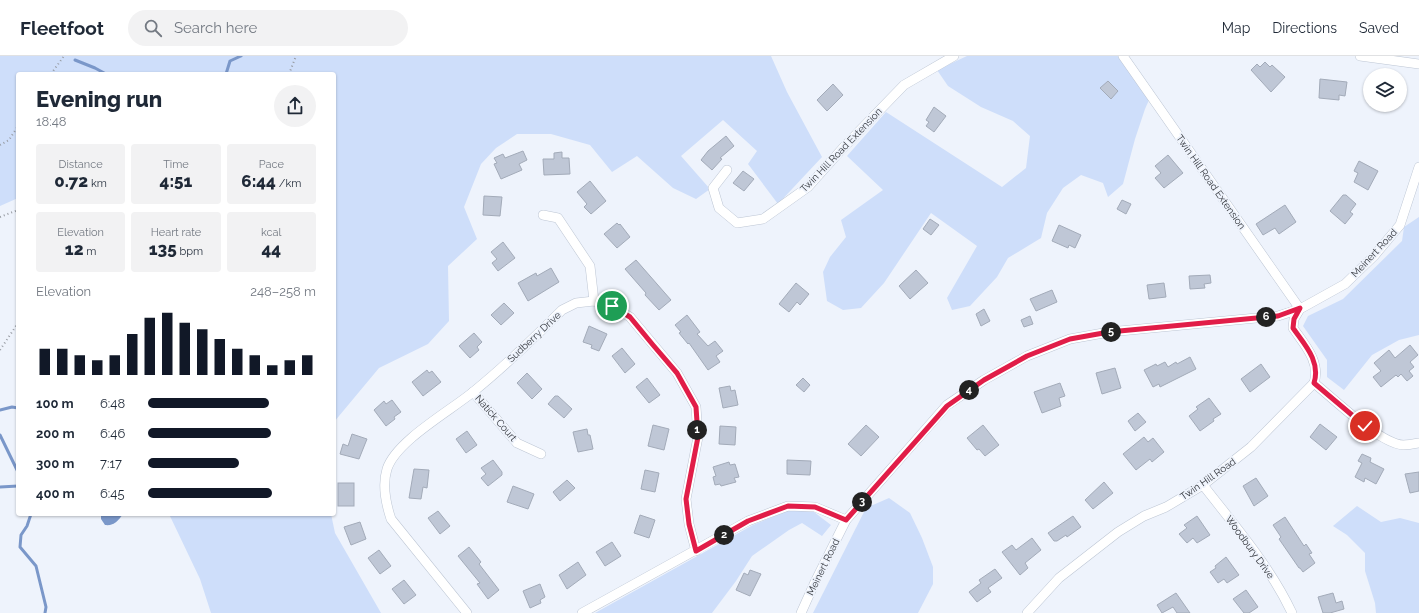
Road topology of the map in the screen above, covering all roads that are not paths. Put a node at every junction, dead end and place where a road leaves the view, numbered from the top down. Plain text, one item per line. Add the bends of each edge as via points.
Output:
1 (954, 56) edge
2 (1123, 56) edge
3 (1360, 56) edge
4 (1419, 64) edge
5 (1419, 167) edge
6 (727, 170) dead end
7 (543, 215) dead end
8 (594, 301) junction
9 (1300, 308) junction
10 (1314, 383) junction
11 (473, 392) junction
12 (1419, 443) edge
13 (541, 454) dead end
14 (1203, 485) junction
15 (846, 520) junction
16 (696, 551) junction
17 (466, 613) edge
18 (582, 613) edge
19 (801, 613) edge
20 (1027, 613) edge
21 (1292, 613) edge

1 - 6 street, Twin Hill Road Extension via 904,85 808,187 763,219 737,223 719,208 713,188
2 - 9 street, Twin Hill Road Extension
3 - 4 street
5 - 9 street, Meinert Road via 1400,224 1392,235 1345,284
7 - 8 street via 558,218 590,266
8 - 11 street, Sudberry Drive via 576,303 562,310
8 - 16 street, Sudberry Drive via 612,306 630,317 677,373 696,407 698,437 686,499
9 - 10 street via 1294,319 1293,328 1315,360 1317,375
9 - 15 street, Meinert Road via 1278,316 1109,332 1070,339 1027,356 984,380 947,406
10 - 12 street via 1365,426 1383,437 1403,445
10 - 14 street, Twin Hill Road via 1251,447
11 - 13 street, Natick Court via 517,443
11 - 17 street, Sudberry Drive via 407,441 387,468 386,484 386,502 392,519
14 - 20 street, Twin Hill Road via 1118,532 1059,578
14 - 21 street, Woodbury Drive via 1247,542 1284,596
15 - 16 street via 815,507 788,506 748,521
15 - 19 street, Meinert Road
16 - 18 street

